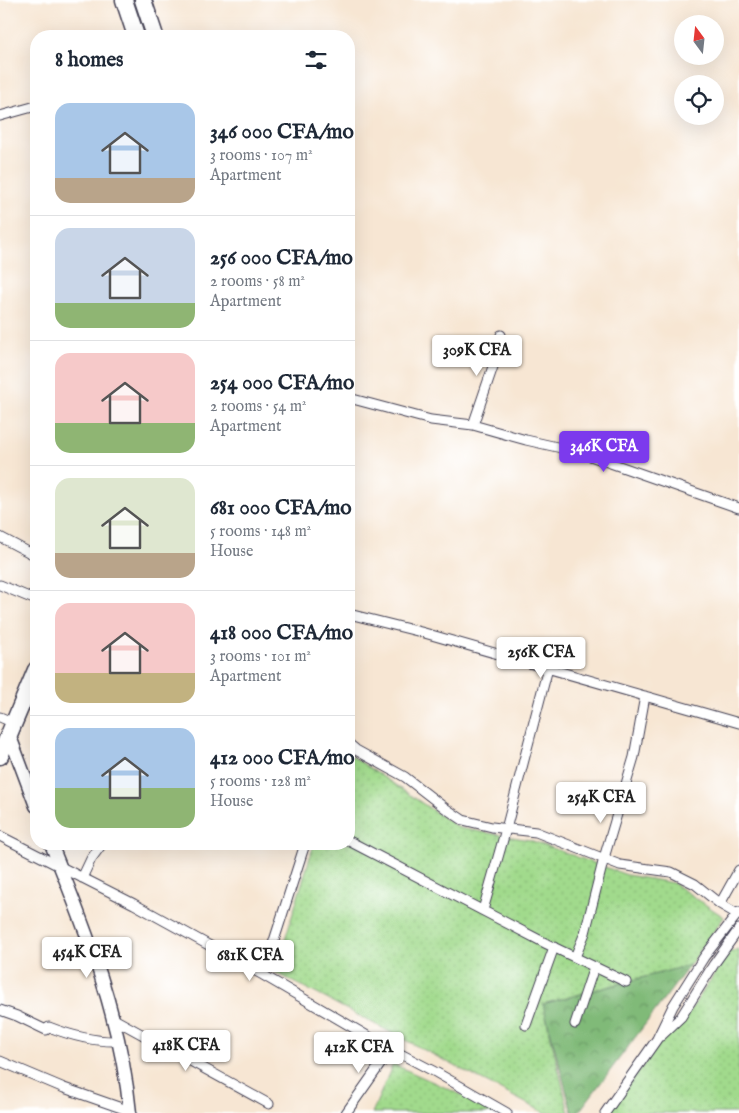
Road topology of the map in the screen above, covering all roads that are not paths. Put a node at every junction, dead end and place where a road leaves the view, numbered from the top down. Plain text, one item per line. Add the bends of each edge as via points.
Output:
1 (124, 0) edge
2 (143, 0) edge
3 (134, 30) edge
4 (153, 30) edge
5 (30, 108) edge
6 (0, 116) edge
7 (501, 335) dead end
8 (355, 400) edge
9 (473, 425) junction
10 (739, 508) edge
11 (0, 537) edge
12 (30, 553) edge
13 (0, 585) edge
14 (30, 598) edge
15 (355, 616) edge
16 (548, 668) junction
17 (30, 683) edge
18 (645, 696) junction
19 (739, 722) edge
20 (8, 725) edge
21 (355, 749) edge
22 (0, 756) edge
23 (30, 789) edge
24 (506, 829) junction
25 (0, 836) edge
26 (355, 844) edge
27 (53, 850) edge
28 (97, 850) edge
29 (303, 850) edge
30 (604, 858) junction
31 (60, 867) junction
32 (739, 870) edge
33 (82, 878) junction
34 (720, 904) junction
35 (483, 910) junction
36 (738, 914) edge
37 (739, 929) edge
38 (554, 947) junction
39 (575, 957) junction
40 (594, 967) junction
41 (263, 975) junction
42 (626, 982) dead end
43 (0, 1010) edge
44 (114, 1019) junction
45 (575, 1024) dead end
46 (526, 1025) dead end
47 (657, 1039) junction
48 (119, 1040) junction
49 (391, 1049) junction
50 (0, 1061) edge
51 (270, 1104) dead end
52 (130, 1112) edge
53 (346, 1113) edge
54 (508, 1113) edge
55 (605, 1113) edge

1 - 3 highway
2 - 4 highway
5 - 6 street
7 - 9 street
8 - 9 street via 431,420
9 - 10 street via 579,452
11 - 12 street
13 - 14 street
15 - 16 street
16 - 18 street
16 - 24 street
17 - 20 highway
18 - 19 street
18 - 30 street via 634,758
20 - 22 highway
20 - 23 street
21 - 24 street via 404,777 463,820
24 - 30 street via 536,832
24 - 35 street
25 - 31 street
26 - 35 street
27 - 31 street
28 - 33 street
29 - 41 street
30 - 34 street via 620,864 671,872 695,884
30 - 39 street via 585,933
31 - 33 street
31 - 44 street via 94,955
32 - 34 street
33 - 41 street
34 - 36 street
35 - 38 street
36 - 47 street via 704,957 673,1006
37 - 47 street via 681,1017
38 - 39 street
38 - 46 street
39 - 40 street
40 - 42 street
40 - 45 street
41 - 49 street
43 - 48 street via 46,1030 49,1027 104,1042
44 - 48 street
44 - 51 street
47 - 55 street
48 - 52 street
49 - 53 street
49 - 54 street
50 - 52 street

